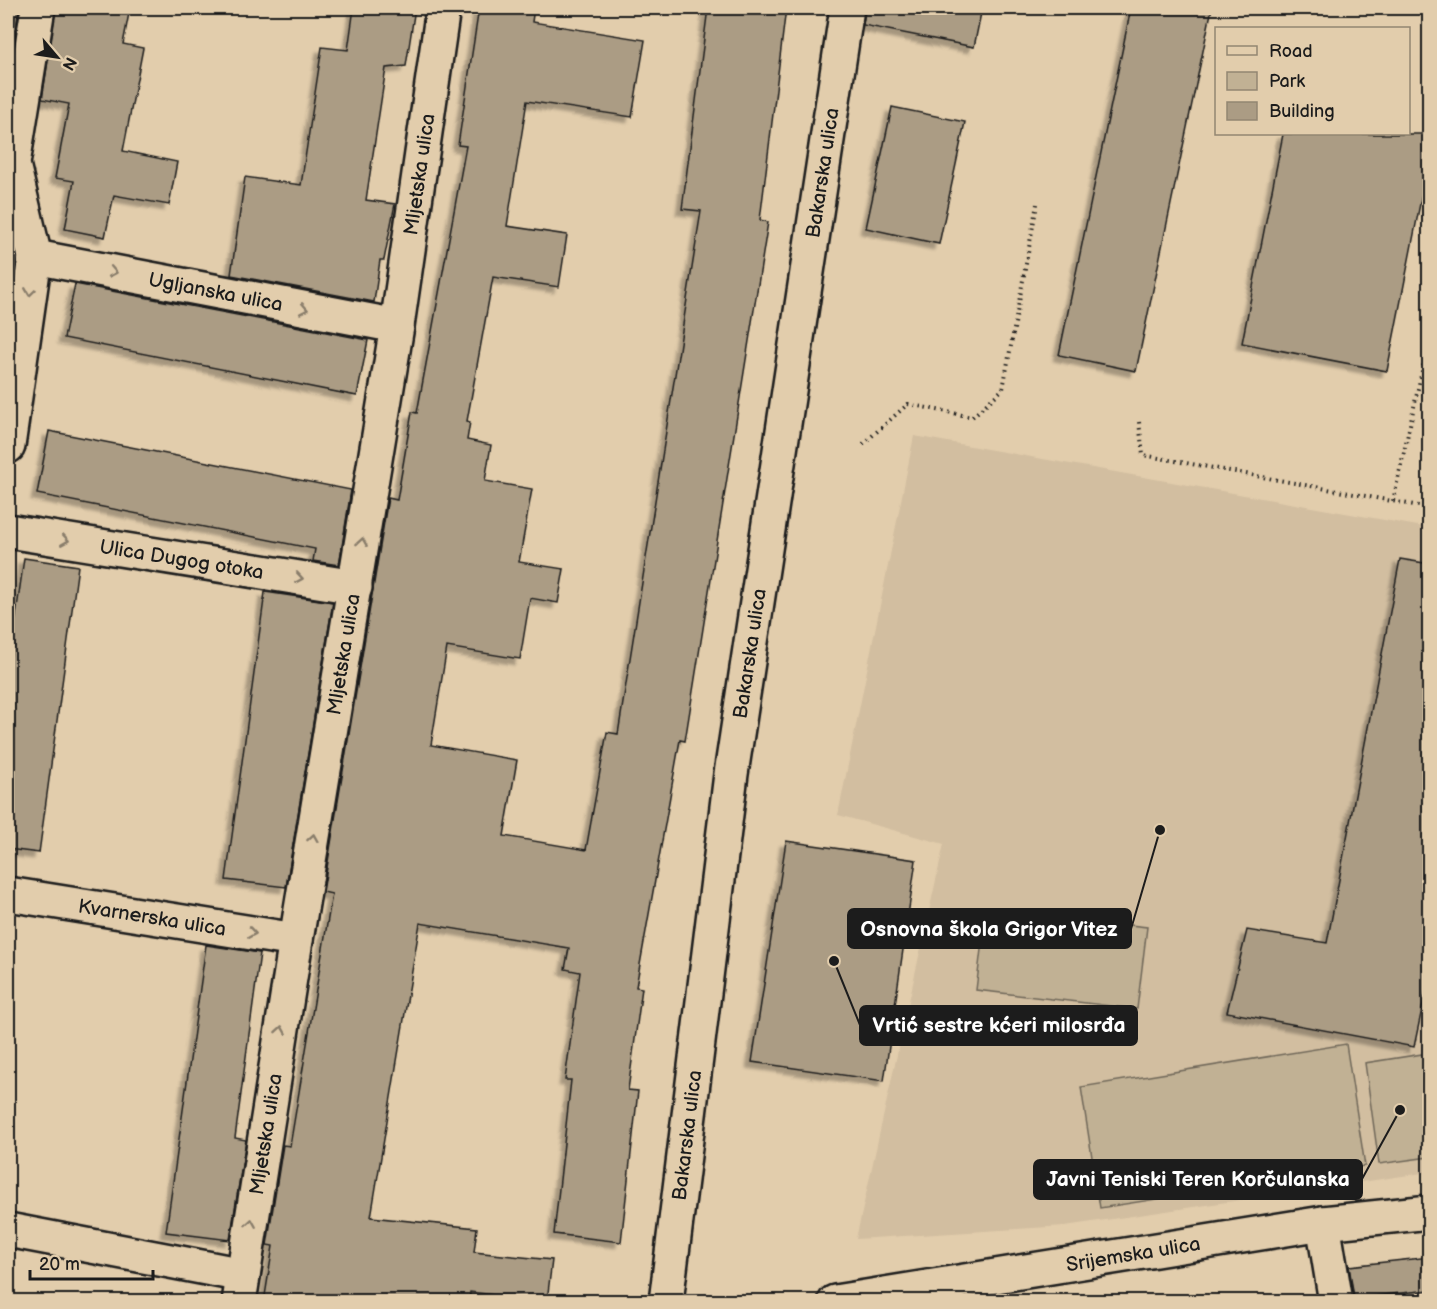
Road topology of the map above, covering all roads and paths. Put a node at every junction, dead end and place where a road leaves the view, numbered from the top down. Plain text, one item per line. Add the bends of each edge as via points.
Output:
1 (38, 8) edge
2 (443, 8) edge
3 (847, 8) edge
4 (1036, 204) dead end
5 (35, 257) junction
6 (397, 326) junction
7 (1430, 335) edge
8 (1139, 422) dead end
9 (863, 444) dead end
10 (8, 446) edge
11 (1393, 501) junction
12 (1430, 508) edge
13 (8, 531) edge
14 (355, 587) junction
15 (8, 894) edge
16 (296, 940) junction
17 (1430, 1212) edge
18 (1323, 1223) junction
19 (8, 1230) edge
20 (241, 1288) edge
21 (856, 1300) edge
22 (666, 1302) edge
23 (1336, 1302) edge

1 - 5 street via 13,164
2 - 6 street, Mljetska ulica
3 - 22 street, Bakarska ulica via 731,774
4 - 9 path via 1003,389 972,417 908,404
5 -> 6 street, Ugljanska ulica
5 -> 10 street
14 -> 6 street, Mljetska ulica
7 - 11 path
8 - 11 path via 1143,455
11 - 12 path
13 -> 14 street, Ulica Dugog otoka
16 -> 14 street, Mljetska ulica
15 -> 16 street, Kvarnerska ulica
20 -> 16 street, Mljetska ulica
17 - 18 street, Srijemska ulica
18 - 21 street, Srijemska ulica
18 - 23 street
19 - 20 street

